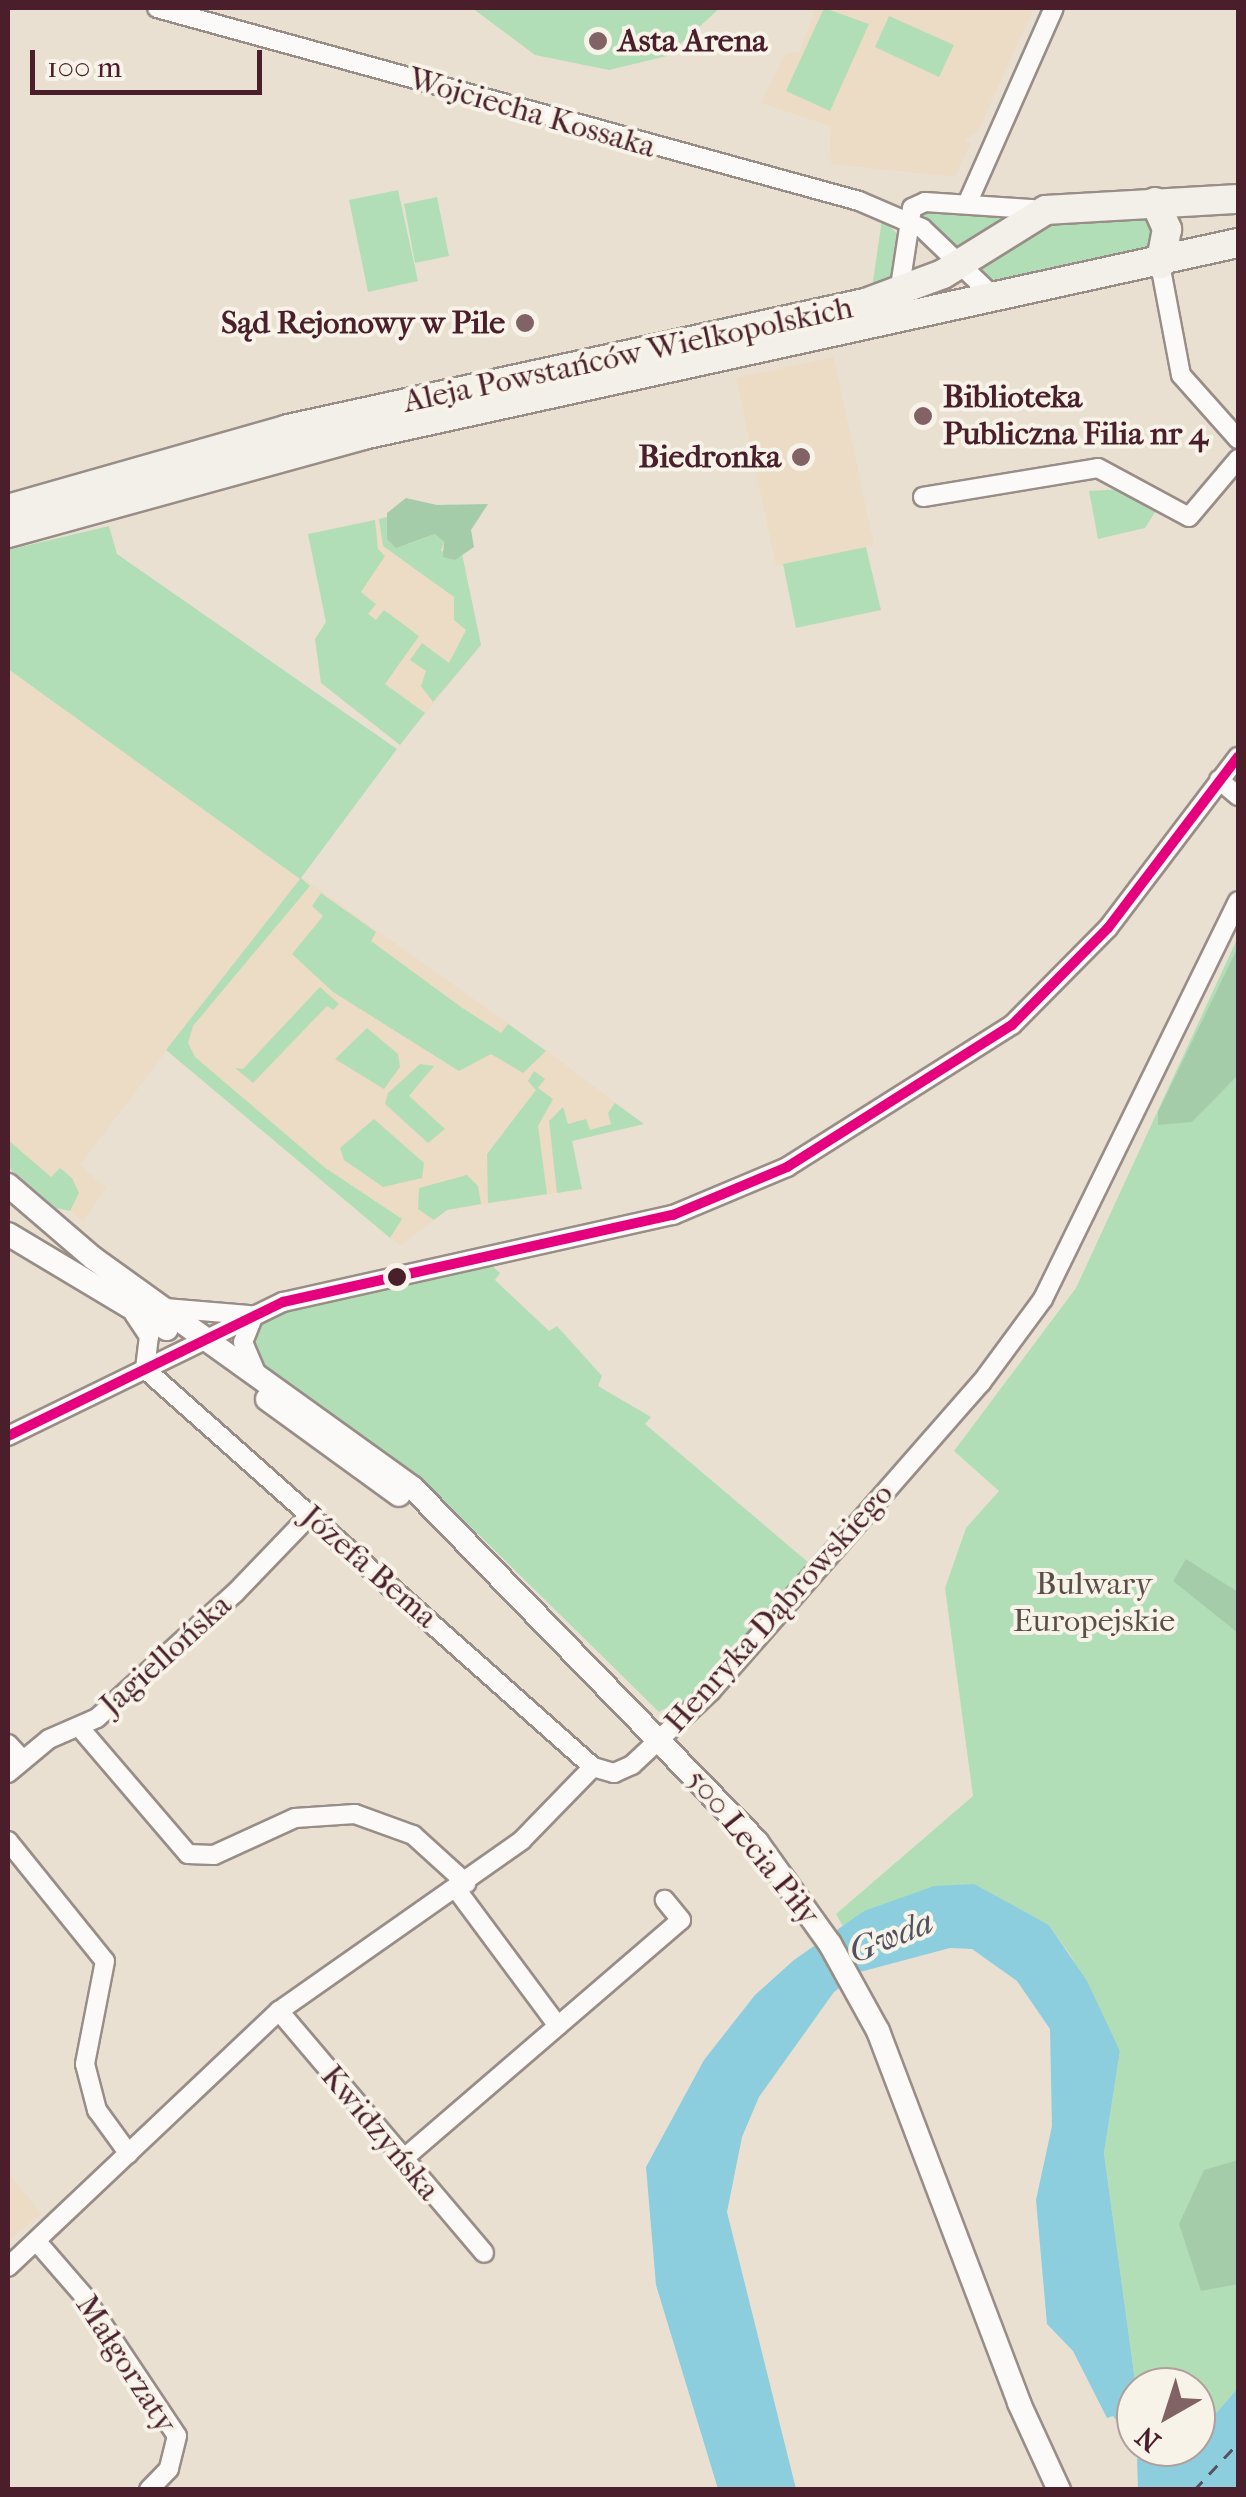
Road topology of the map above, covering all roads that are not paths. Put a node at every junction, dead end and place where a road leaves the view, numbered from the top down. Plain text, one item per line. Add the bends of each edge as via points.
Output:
1 (157, 8) edge
2 (1054, 8) edge
3 (971, 196) junction
4 (1238, 199) edge
5 (1155, 202) junction
6 (1046, 210) junction
7 (907, 220) junction
8 (1238, 242) edge
9 (959, 264) junction
10 (1160, 264) junction
11 (898, 294) junction
12 (996, 300) junction
13 (1238, 439) edge
14 (1238, 459) edge
15 (924, 497) dead end
16 (8, 509) edge
17 (8, 533) edge
18 (1238, 757) edge
19 (1219, 780) junction
20 (1238, 796) edge
21 (1238, 901) edge
22 (8, 1186) edge
23 (8, 1234) edge
24 (102, 1288) junction
25 (162, 1307) junction
26 (254, 1314) junction
27 (200, 1342) junction
28 (144, 1369) junction
29 (257, 1374) junction
30 (8, 1436) edge
31 (310, 1515) junction
32 (466, 1544) junction
33 (80, 1728) junction
34 (661, 1739) junction
35 (8, 1744) edge
36 (23, 1760) junction
37 (592, 1767) junction
38 (8, 1774) edge
39 (8, 1842) edge
40 (462, 1887) junction
41 (664, 1900) dead end
42 (278, 2011) junction
43 (558, 2026) junction
44 (129, 2154) junction
45 (402, 2160) junction
46 (38, 2243) junction
47 (484, 2253) dead end
48 (8, 2267) edge
49 (1056, 2484) edge
50 (148, 2490) edge

1 - 7 street, Wojciecha Kossaka via 845,197
2 - 3 street
3 - 6 street
3 - 7 street via 925,202
4 - 5 main road, Aleja Powstańców Wielkopolskich
5 - 6 main road, Aleja Powstańców Wielkopolskich
5 - 10 main road via 1167,229
6 - 9 main road, Aleja Powstańców Wielkopolskich
7 - 9 street, Wojciecha Kossaka
7 - 11 street via 909,259
8 - 10 main road, Aleja Powstańców Wielkopolskich
9 - 11 main road, Aleja Powstańców Wielkopolskich
9 - 12 street, Wojciecha Kossaka
10 - 12 main road, Aleja Powstańców Wielkopolskich
10 - 13 street via 1180,374
11 - 16 main road, Aleja Powstańców Wielkopolskich via 288,429
12 - 17 main road, Aleja Powstańców Wielkopolskich via 363,435
14 - 15 street via 1190,517 1098,468
18 - 19 street
19 - 20 street
19 - 26 street via 1108,928 1012,1025 782,1169 673,1215 356,1283
21 - 34 street, Henryka Dąbrowskiego via 1027,1324 711,1691
22 - 25 street, 500 Lecia Piły
23 - 24 street, 500 Lecia Piły
24 - 27 street, 500 Lecia Piły
24 - 28 street via 146,1329
25 - 26 street
25 - 27 street, 500 Lecia Piły
26 - 27 street
26 - 29 street via 242,1342
27 - 28 street
27 - 29 street, 500 Lecia Piły
27 - 32 street, 500 Lecia Piły
28 - 30 street
28 - 31 street, Józefa Bema
29 - 32 street, 500 Lecia Piły via 379,1459
31 - 33 street, Jagiellońska via 216,1611
31 - 37 street, Józefa Bema
32 - 34 street, 500 Lecia Piły
33 - 36 street, Jagiellońska via 59,1733
33 - 40 street via 188,1854 214,1856 295,1818 355,1814 413,1834
34 - 37 street, Henryka Dąbrowskiego via 621,1771
34 - 49 street, 500 Lecia Piły via 757,1842 811,1914 868,2010
35 - 36 street
36 - 38 street, Jagiellońska
37 - 40 street via 522,1840
39 - 44 street via 105,1961 85,2064 97,2110
40 - 42 street
40 - 43 street
41 - 43 street via 681,1920
42 - 44 street
42 - 45 street, Kwidzyńska
43 - 45 street
44 - 46 street
45 - 47 street, Kwidzyńska
46 - 48 street
46 - 50 street, Małgorzaty via 83,2295 176,2436 170,2469

